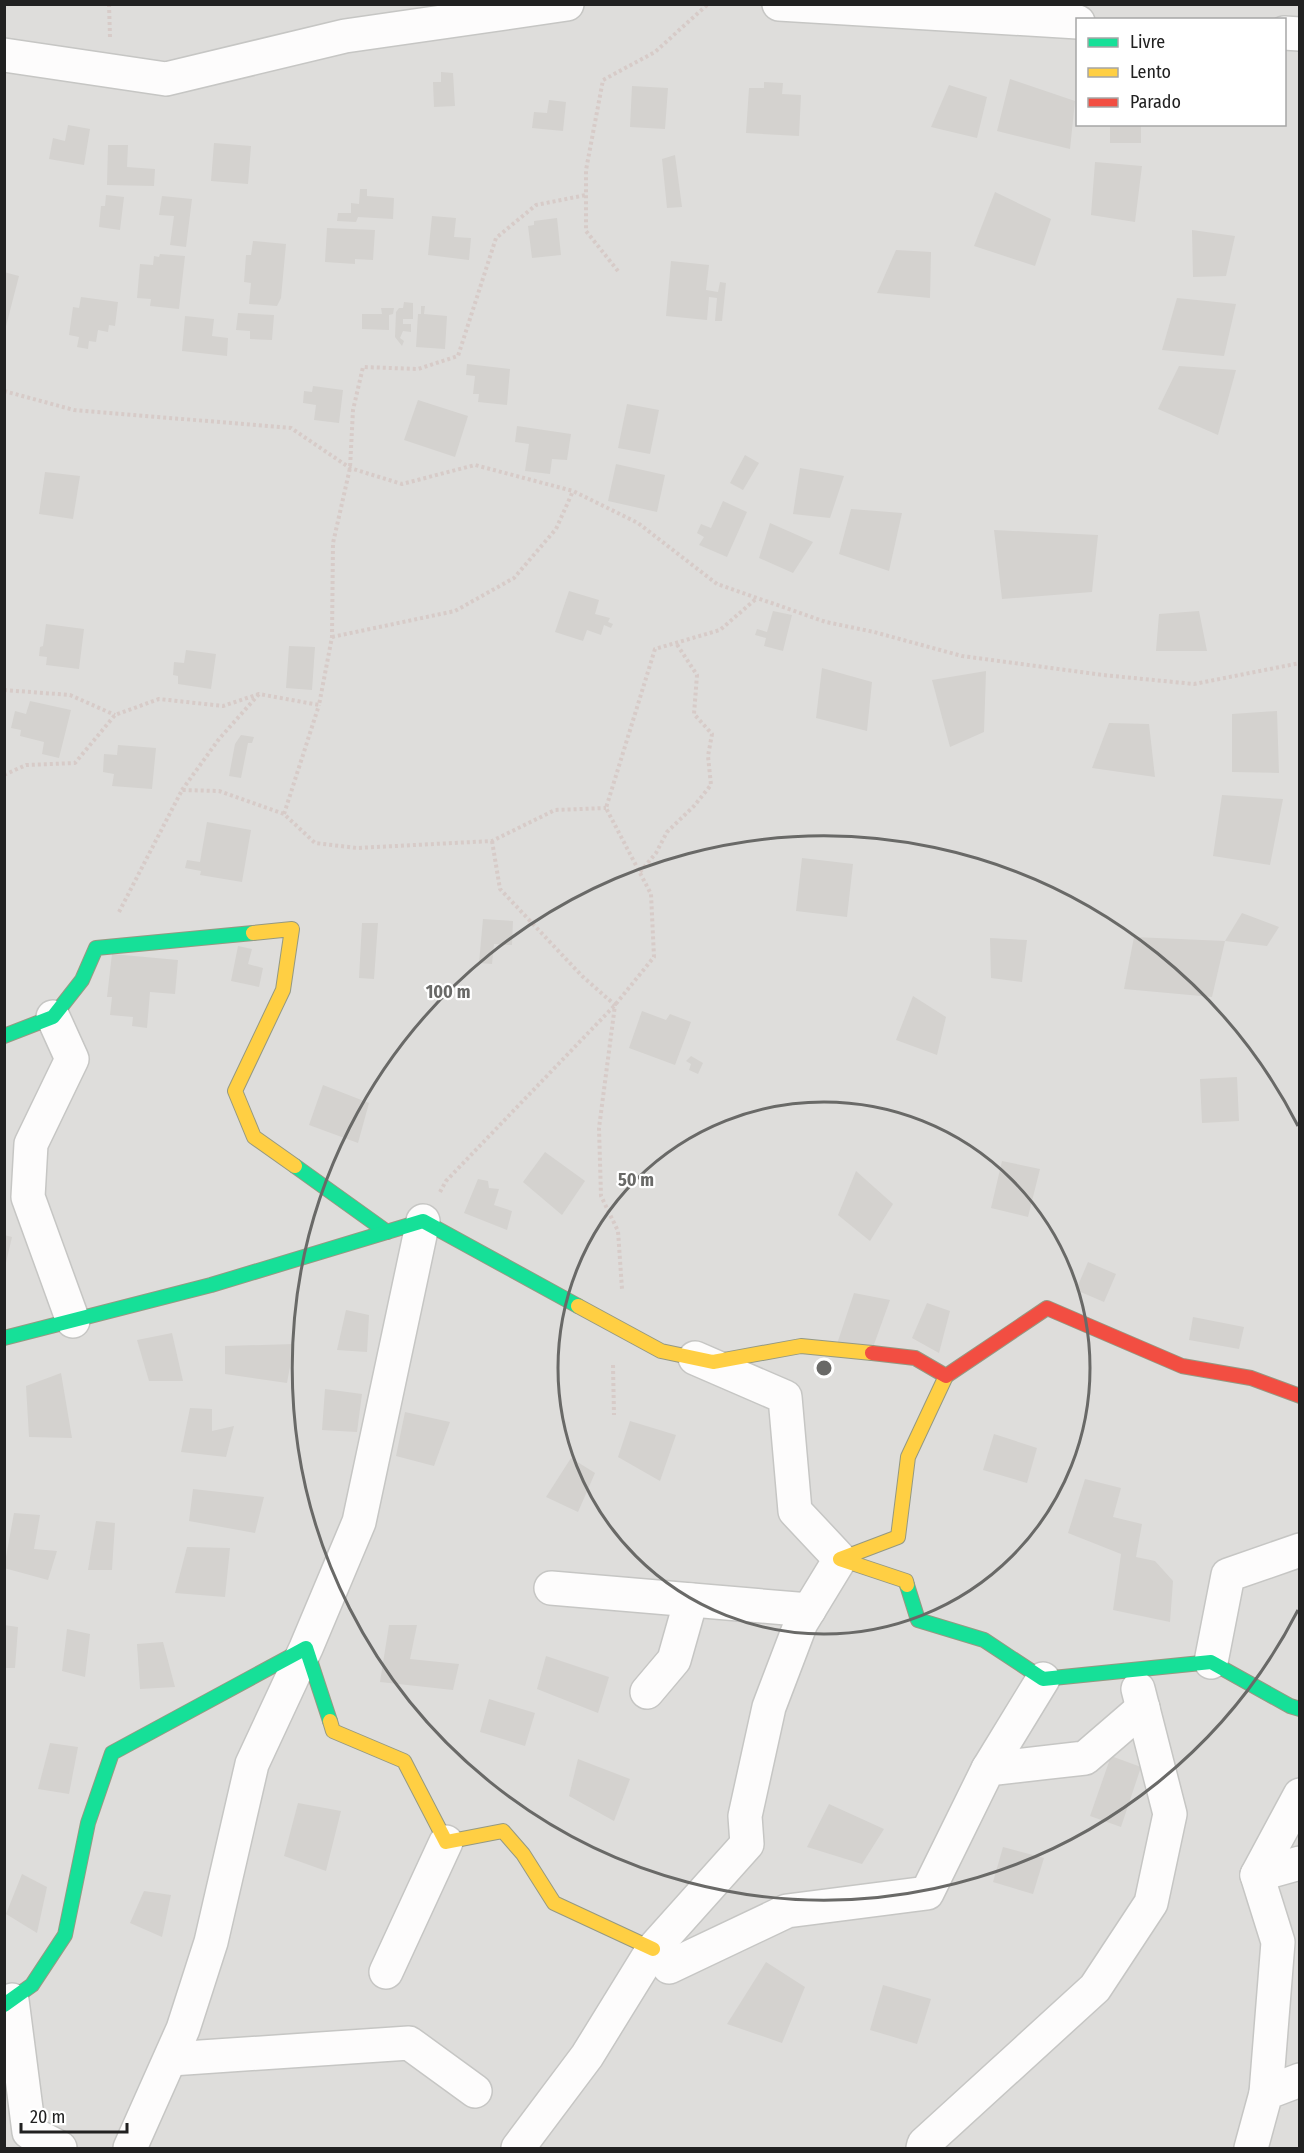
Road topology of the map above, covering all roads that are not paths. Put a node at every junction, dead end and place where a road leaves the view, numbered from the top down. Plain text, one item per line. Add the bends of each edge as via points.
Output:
1 (567, 4) edge
2 (779, 4) edge
3 (1076, 22) edge
4 (4, 55) edge
5 (53, 1017) junction
6 (4, 1036) edge
7 (423, 1221) junction
8 (387, 1232) junction
9 (73, 1321) junction
10 (4, 1338) edge
11 (695, 1358) junction
12 (946, 1376) junction
13 (1299, 1396) edge
14 (1299, 1550) edge
15 (840, 1559) junction
16 (550, 1588) dead end
17 (691, 1600) junction
18 (810, 1610) junction
19 (306, 1648) junction
20 (1211, 1662) junction
21 (1134, 1670) junction
22 (1043, 1679) junction
23 (647, 1692) dead end
24 (1143, 1708) junction
25 (1299, 1708) edge
26 (988, 1769) junction
27 (1299, 1795) edge
28 (446, 1842) junction
29 (1299, 1863) edge
30 (1257, 1875) junction
31 (661, 1958) junction
32 (386, 1972) dead end
33 (8, 2003) edge
34 (171, 2059) junction
35 (1299, 2080) edge
36 (475, 2091) dead end
37 (1266, 2093) junction
38 (60, 2148) edge
39 (130, 2148) edge
40 (518, 2148) edge
41 (923, 2148) edge
42 (1251, 2148) edge

1 - 4 street via 345,36 166,79
2 - 3 street
5 - 6 street
5 - 8 street via 82,980 96,948 292,929 283,990 235,1091 254,1137
5 - 9 street via 72,1059 32,1144 28,1197
7 - 8 street
7 - 11 street via 661,1351
7 - 19 street via 358,1522
8 - 9 street
9 - 10 street
11 - 12 street via 713,1362 801,1346 915,1358
11 - 15 street via 785,1397 795,1511
12 - 13 street via 1047,1308 1182,1366 1251,1378
12 - 15 street via 908,1457 898,1538
14 - 20 street via 1228,1575
15 - 18 street
15 - 22 street via 906,1581 918,1620 984,1640
16 - 17 street
17 - 18 street
17 - 23 street via 674,1660
18 - 31 street via 801,1623 769,1707 745,1816 747,1844
19 - 28 street via 333,1731 404,1761
19 - 33 street via 112,1753 88,1823 64,1935 32,1985
19 - 34 street via 252,1764 212,1942
20 - 21 street
20 - 25 street
21 - 22 street
21 - 24 street
22 - 26 street
24 - 26 street via 1085,1758
24 - 41 street via 1170,1814 1151,1903 1095,1988
26 - 31 street via 927,1893 787,1911
27 - 30 street
28 - 31 street via 502,1831 523,1854 554,1903
28 - 32 street
29 - 30 street
30 - 37 street via 1278,1942
31 - 40 street
33 - 38 street via 28,2132
34 - 36 street via 409,2043
34 - 39 street
35 - 37 street
37 - 42 street

